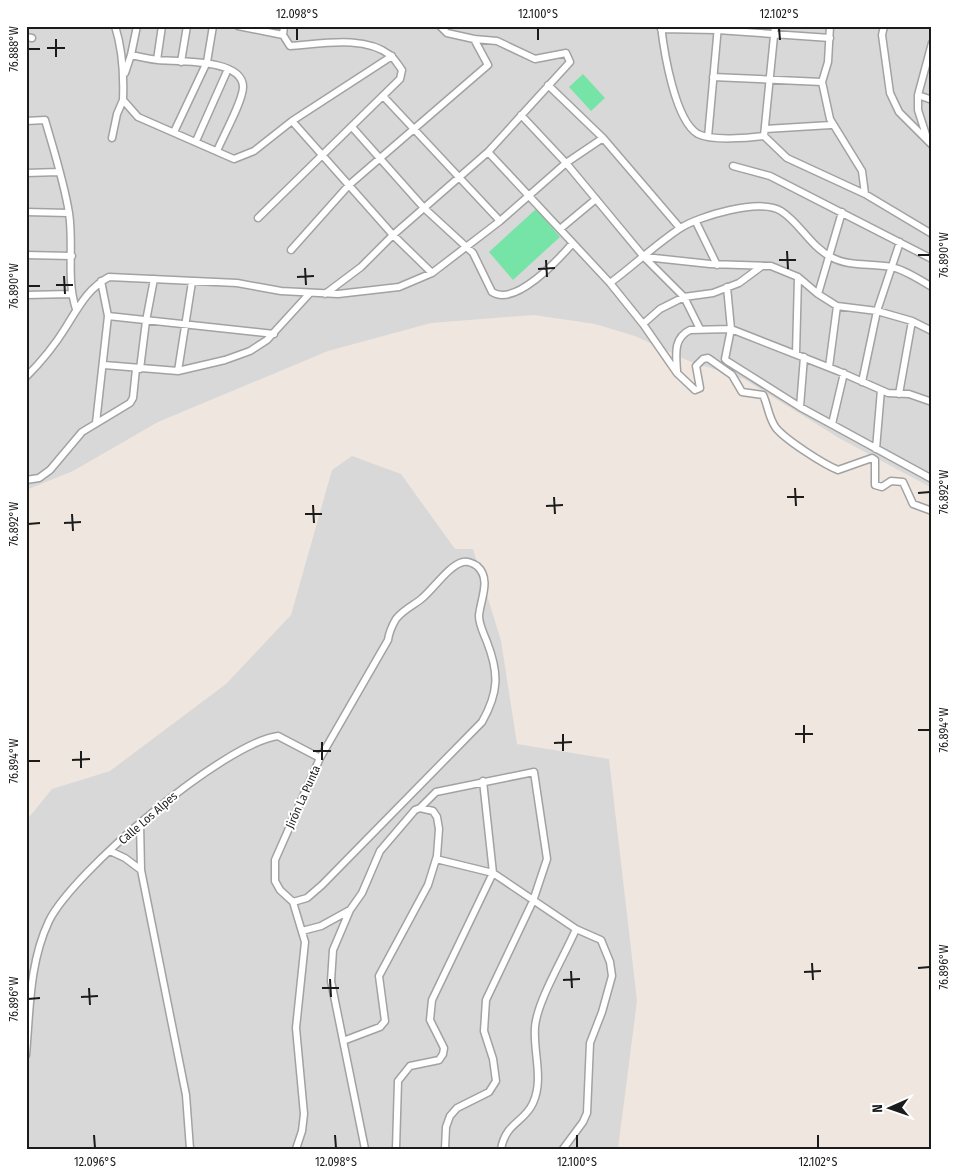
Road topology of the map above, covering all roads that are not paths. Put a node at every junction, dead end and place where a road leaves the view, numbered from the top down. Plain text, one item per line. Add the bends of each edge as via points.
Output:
1 (116, 26) edge
2 (137, 26) edge
3 (162, 26) edge
4 (187, 26) edge
5 (213, 26) edge
6 (238, 26) edge
7 (284, 26) edge
8 (440, 26) edge
9 (774, 26) edge
10 (830, 26) edge
11 (884, 26) edge
12 (661, 28) edge
13 (717, 28) edge
14 (774, 34) junction
15 (283, 35) junction
16 (830, 38) junction
17 (474, 39) junction
18 (932, 43) edge
19 (930, 54) edge
20 (131, 55) junction
21 (392, 56) junction
22 (157, 60) junction
23 (181, 62) junction
24 (208, 62) junction
25 (228, 68) junction
26 (124, 74) junction
27 (713, 77) junction
28 (770, 79) junction
29 (822, 82) junction
30 (548, 85) junction
31 (918, 95) junction
32 (383, 96) junction
33 (123, 100) junction
34 (932, 100) edge
35 (521, 115) junction
36 (26, 121) edge
37 (292, 121) junction
38 (832, 125) junction
39 (352, 127) junction
40 (765, 128) junction
41 (413, 130) junction
42 (174, 132) junction
43 (764, 136) junction
44 (708, 137) junction
45 (112, 138) dead end
46 (603, 138) junction
47 (196, 141) junction
48 (930, 144) edge
49 (217, 150) junction
50 (488, 152) junction
51 (324, 156) junction
52 (380, 159) junction
53 (566, 163) junction
54 (733, 166) dead end
55 (59, 172) junction
56 (26, 173) edge
57 (458, 178) junction
58 (349, 185) junction
59 (865, 194) junction
60 (529, 195) junction
61 (596, 199) junction
62 (424, 208) junction
63 (26, 212) edge
64 (842, 212) junction
65 (69, 214) junction
66 (258, 218) dead end
67 (500, 221) junction
68 (696, 222) junction
69 (680, 228) junction
70 (560, 230) junction
71 (932, 234) edge
72 (393, 235) junction
73 (900, 242) junction
74 (572, 244) junction
75 (467, 246) junction
76 (291, 250) dead end
77 (26, 255) edge
78 (72, 256) junction
79 (644, 257) junction
80 (830, 257) junction
81 (932, 260) edge
82 (716, 265) junction
83 (762, 266) junction
84 (893, 267) junction
85 (432, 273) junction
86 (798, 277) junction
87 (154, 279) junction
88 (101, 281) junction
89 (192, 282) junction
90 (610, 283) junction
91 (727, 287) junction
92 (932, 287) edge
93 (310, 293) junction
94 (71, 294) junction
95 (326, 294) junction
96 (818, 294) junction
97 (26, 295) edge
98 (684, 297) junction
99 (837, 306) junction
100 (76, 308) junction
101 (877, 310) junction
102 (108, 316) junction
103 (912, 320) junction
104 (146, 321) junction
105 (644, 324) junction
106 (184, 325) junction
107 (700, 329) junction
108 (731, 329) junction
109 (932, 331) edge
110 (274, 334) junction
111 (796, 354) junction
112 (804, 357) junction
113 (104, 365) junction
114 (829, 367) junction
115 (138, 369) junction
116 (178, 371) junction
117 (677, 373) junction
118 (844, 373) junction
119 (26, 377) edge
120 (862, 382) junction
121 (881, 390) junction
122 (899, 394) junction
123 (932, 402) edge
124 (800, 407) junction
125 (96, 423) junction
126 (832, 424) junction
127 (876, 448) junction
128 (932, 479) edge
129 (26, 480) edge
130 (932, 511) edge
131 (320, 758) junction
132 (483, 780) junction
133 (420, 808) junction
134 (140, 823) junction
135 (110, 851) junction
136 (436, 859) junction
137 (141, 870) junction
138 (492, 874) junction
139 (533, 901) junction
140 (293, 902) junction
141 (350, 910) junction
142 (576, 929) junction
143 (302, 931) junction
144 (29, 977) edge
145 (343, 1041) junction
146 (26, 1055) edge
147 (190, 1149) edge
148 (296, 1149) edge
149 (365, 1149) edge
150 (396, 1149) edge
151 (445, 1149) edge
152 (501, 1149) edge
153 (563, 1149) edge

1 - 26 street
2 - 20 street
3 - 22 street
4 - 23 street
5 - 24 street
6 - 15 street
7 - 15 street
8 - 17 street via 447,33
9 - 14 street
10 - 16 street
11 - 48 street via 882,35 890,93 899,112
12 - 13 street
12 - 44 street via 678,106 692,129
13 - 14 street
13 - 27 street
14 - 16 street
14 - 28 street
15 - 21 street via 290,46 365,43
16 - 29 street
17 - 30 street via 497,41 535,59 566,53 570,62
17 - 41 street via 488,65
18 - 19 street
19 - 31 street
20 - 22 street
20 - 26 street
21 - 32 street via 402,70 400,79
21 - 37 street
22 - 23 street
23 - 24 street
24 - 25 street
24 - 42 street
25 - 47 street
25 - 49 street via 240,78 243,87
26 - 33 street
27 - 28 street
27 - 44 street
28 - 29 street
28 - 40 street
29 - 38 street
30 - 35 street
30 - 46 street
31 - 34 street
31 - 48 street via 918,110
32 - 39 street
32 - 41 street
33 - 42 street via 138,117
33 - 45 street via 116,114
35 - 50 street
35 - 53 street
36 - 55 street via 45,120
37 - 49 street via 243,157 234,159
37 - 51 street
38 - 40 street
38 - 59 street via 862,171
39 - 51 street
39 - 52 street
40 - 43 street
41 - 52 street
41 - 57 street
42 - 47 street
43 - 44 street
43 - 59 street via 787,158
46 - 53 street
46 - 69 street
47 - 49 street
50 - 57 street
50 - 60 street
51 - 58 street
51 - 66 street
52 - 58 street
52 - 62 street
53 - 60 street
53 - 61 street
54 - 64 street via 770,176
55 - 56 street
55 - 65 street
57 - 62 street
57 - 67 street
58 - 72 street
58 - 76 street
59 - 71 street
60 - 67 street
60 - 70 street
61 - 70 street
61 - 79 street
62 - 72 street
62 - 75 street
63 - 65 street
64 - 73 street
64 - 80 street
65 - 78 street
67 - 75 street
68 - 69 street
68 - 80 street via 748,207 771,206 788,217
68 - 82 street
69 - 79 street
70 - 74 street
72 - 85 street
72 - 95 street via 361,268
73 - 81 street
73 - 84 street
74 - 75 street via 550,270 504,296 492,292
74 - 90 street
75 - 85 street
77 - 78 street
78 - 94 street
79 - 82 street
79 - 90 street
79 - 98 street
80 - 84 street via 844,262
80 - 96 street
82 - 83 street
83 - 86 street via 771,266
83 - 91 street via 739,283
84 - 92 street
84 - 101 street
85 - 95 street via 399,287
86 - 96 street
86 - 111 street
87 - 88 street via 109,277
87 - 89 street
87 - 104 street
88 - 100 street
88 - 102 street
89 - 93 street via 237,283
89 - 106 street
90 - 105 street
91 - 98 street via 713,293
91 - 108 street
93 - 95 street
93 - 110 street
94 - 97 street
94 - 100 street
96 - 99 street
98 - 105 street via 660,309
98 - 107 street
99 - 101 street
99 - 114 street
100 - 119 street via 65,328
101 - 103 street
101 - 120 street
102 - 104 street
102 - 113 street
103 - 109 street
103 - 122 street
104 - 106 street
104 - 115 street
105 - 117 street
106 - 110 street
106 - 116 street
107 - 108 street
107 - 117 street via 680,336
108 - 111 street
108 - 124 street via 725,359
110 - 116 street via 250,351
111 - 112 street
112 - 114 street
112 - 124 street
113 - 115 street
113 - 125 street
114 - 118 street
115 - 116 street
115 - 125 street via 130,403
117 - 130 street via 698,390 701,383 696,366 708,358 732,375 742,392 763,395 769,414 784,436 838,470 872,458 875,460 875,486 882,487 897,480 903,482 913,504
118 - 120 street
118 - 126 street
120 - 121 street
121 - 122 street
121 - 127 street
122 - 123 street
124 - 126 street
125 - 129 street via 82,432 50,470 39,478
126 - 127 street
127 - 128 street
131 - 134 street, Calle Los Alpes via 278,736 266,737 172,796
131 - 140 street, Jirón La Punta via 275,860 275,881
131 - 140 street, Jirón La Punta via 388,640 396,619 456,566 467,562 476,564 482,572 485,587 479,616 496,674 490,707 482,722 322,885 307,898
132 - 133 street via 436,792
132 - 138 street
132 - 139 street via 534,772 547,859
133 - 136 street via 433,811 437,817
133 - 141 street via 380,851 362,893
134 - 135 street, Calle Los Alpes
134 - 137 street
135 - 137 street
135 - 144 street, Calle Los Alpes via 63,897 49,921
136 - 138 street
136 - 145 street via 428,885 379,976 384,1021 380,1027
137 - 147 street via 186,1095
138 - 139 street
138 - 150 street via 432,1000 430,1020 444,1048 443,1054 439,1060 410,1066 398,1080
139 - 142 street
139 - 151 street via 486,1000 484,1031 496,1081 490,1092 457,1108 450,1116
140 - 143 street
141 - 143 street via 321,926
141 - 145 street via 333,950 331,965
142 - 152 street via 539,1008 535,1027 538,1076 533,1104 509,1128
142 - 153 street via 601,940 612,976 590,1043 587,1112
143 - 148 street via 304,960 296,1028 304,1114
144 - 146 street, Calle Los Alpes
145 - 149 street

